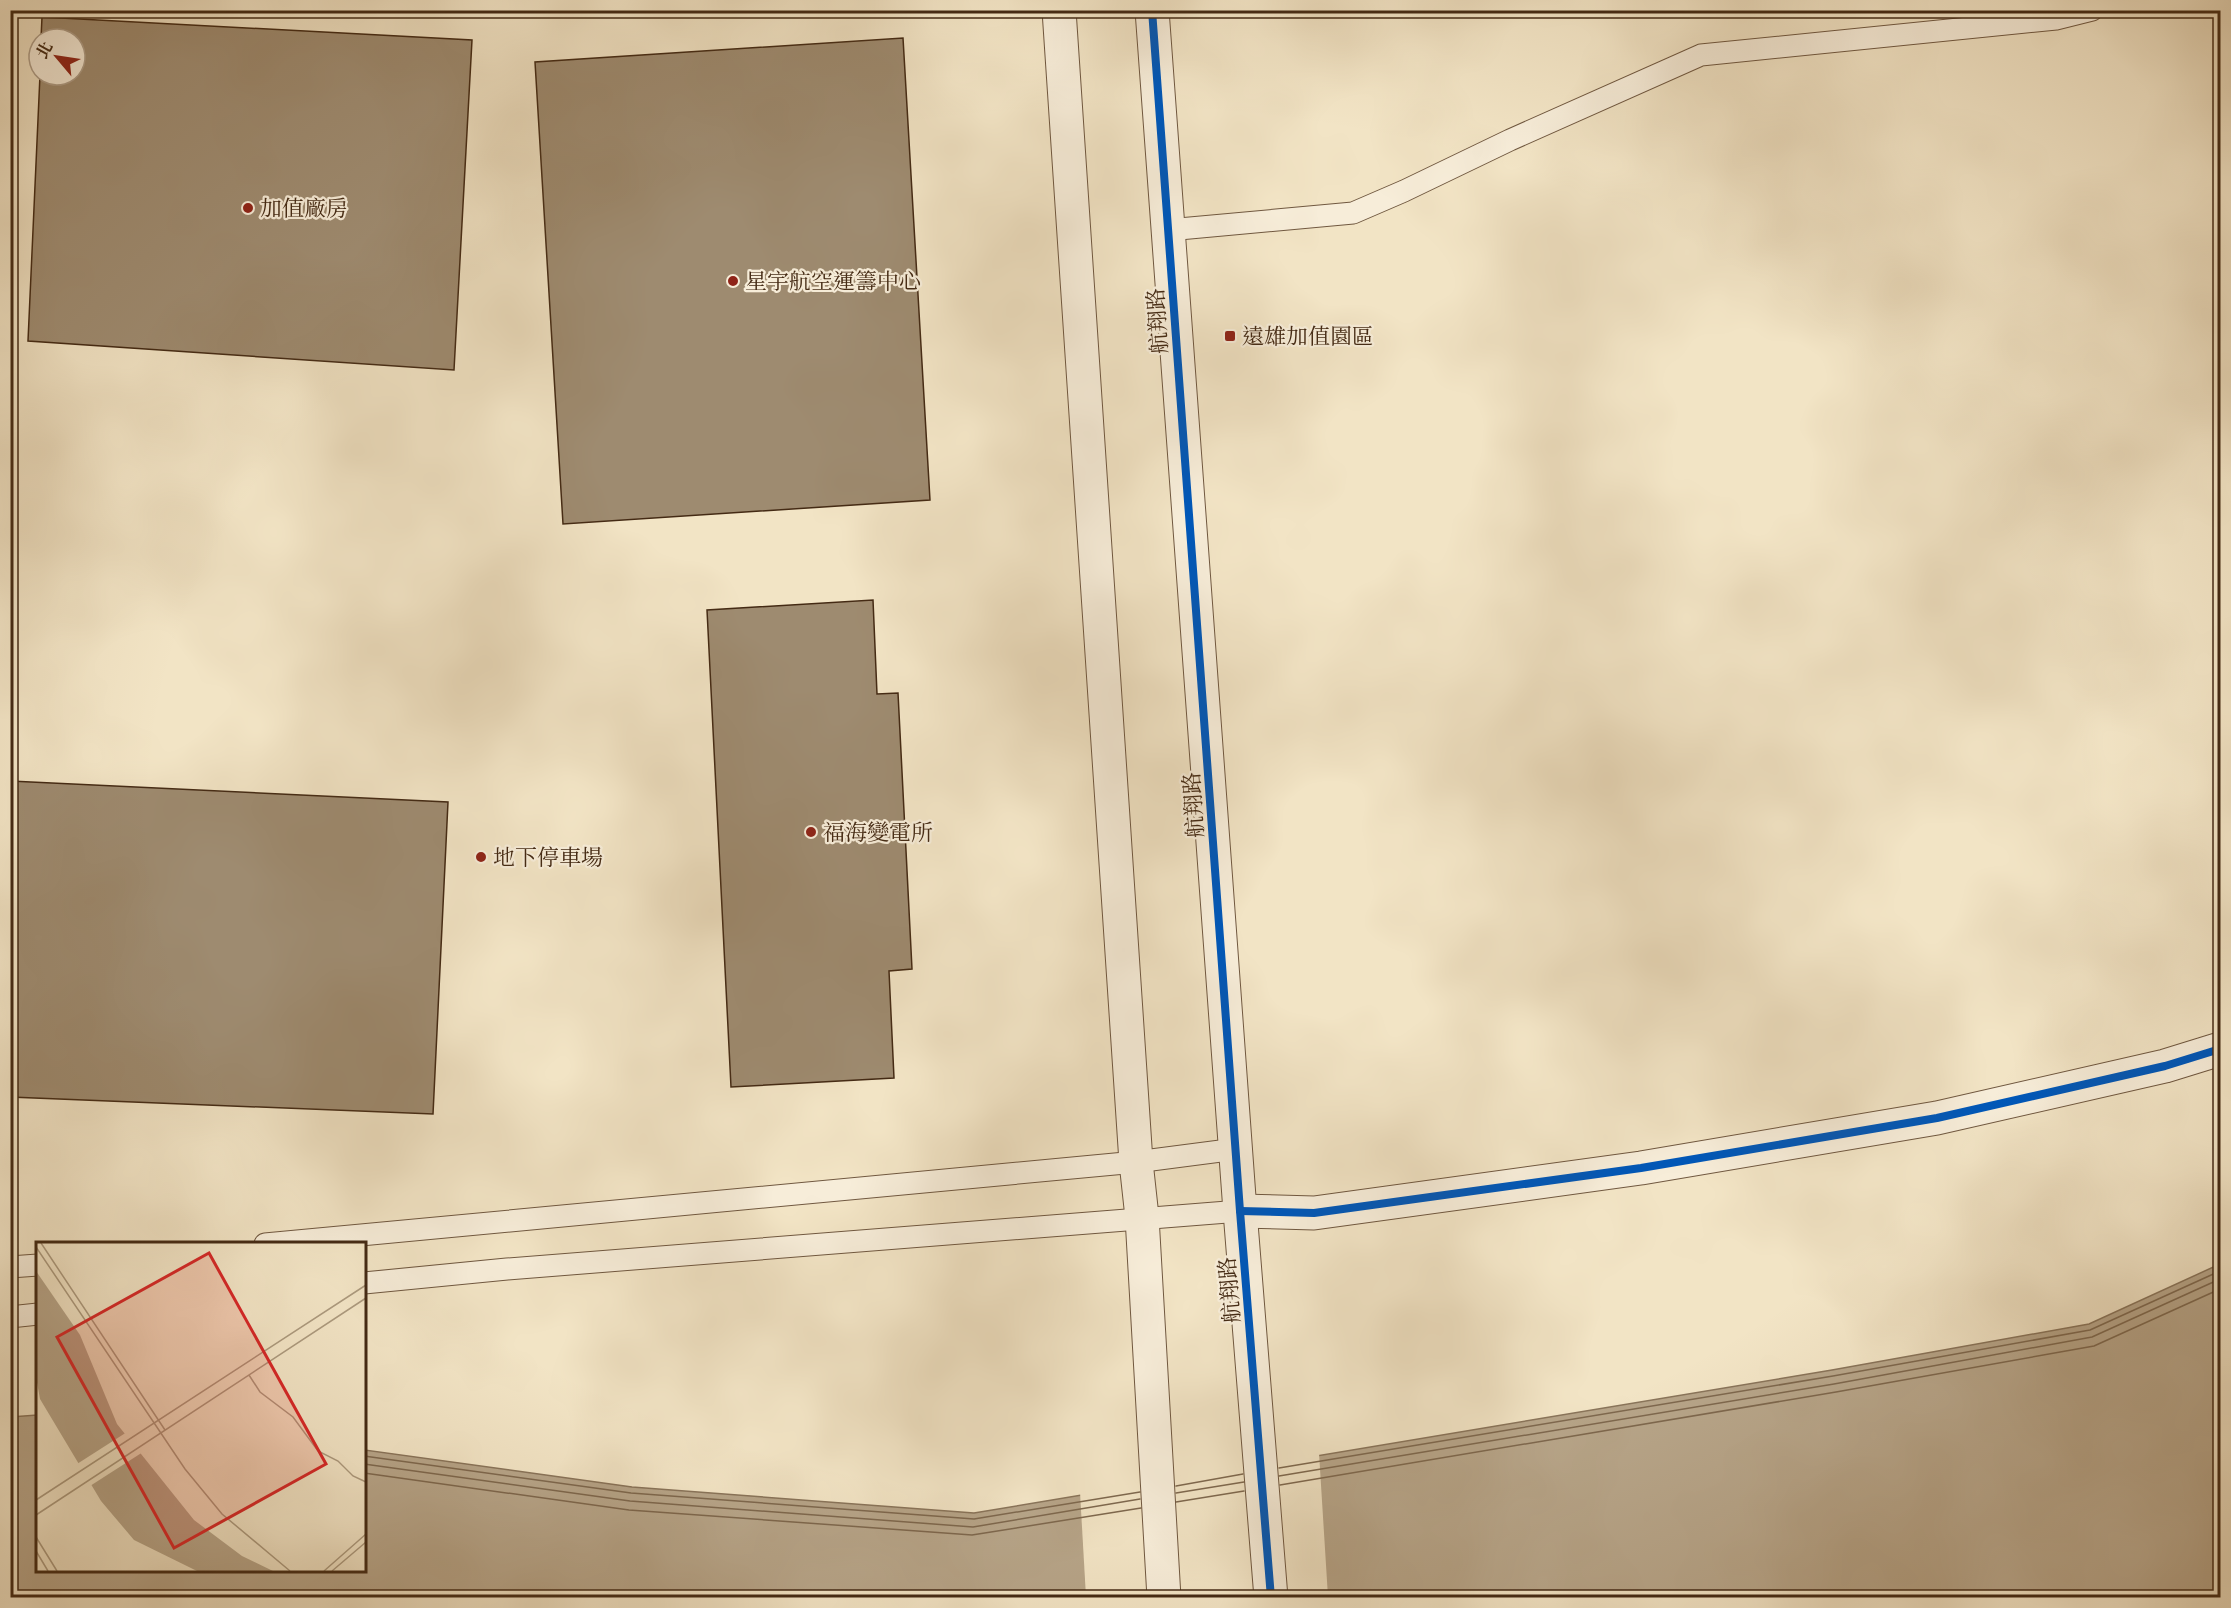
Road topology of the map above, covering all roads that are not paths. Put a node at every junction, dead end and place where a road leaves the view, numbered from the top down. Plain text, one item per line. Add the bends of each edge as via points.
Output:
1 (1059, 10) edge
2 (1152, 10) edge
3 (2092, 10) edge
4 (1168, 230) junction
5 (2220, 1049) edge
6 (1236, 1149) junction
7 (1136, 1162) junction
8 (1240, 1211) junction
9 (1142, 1217) junction
10 (286, 1242) edge
11 (36, 1265) edge
12 (10, 1267) edge
13 (366, 1283) edge
14 (36, 1314) edge
15 (10, 1317) edge
16 (1164, 1598) edge
17 (1271, 1598) edge

1 - 7 street
2 - 4 street, 航翔路
3 - 4 lane via 2044,20 1701,55 1353,213
4 - 6 street, 航翔路
5 - 8 street via 2165,1066 1937,1118 1641,1168 1314,1213
6 - 7 lane
6 - 8 street, 航翔路
7 - 9 street
7 - 10 lane
8 - 9 lane
8 - 17 street, 航翔路
9 - 13 lane
9 - 16 street
11 - 12 lane
14 - 15 lane

